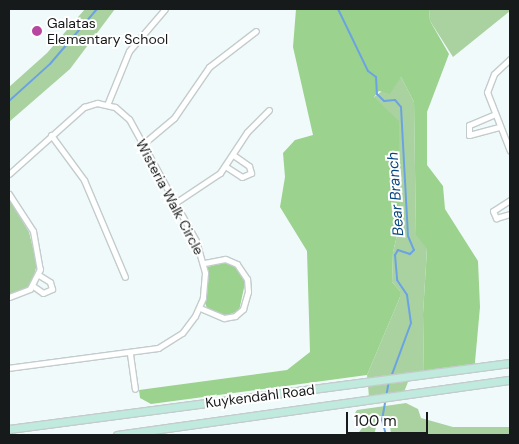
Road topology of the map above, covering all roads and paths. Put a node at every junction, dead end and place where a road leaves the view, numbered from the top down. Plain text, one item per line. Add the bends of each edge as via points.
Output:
1 (165, 9) edge
2 (256, 31) dead end
3 (510, 60) edge
4 (107, 105) junction
5 (269, 110) dead end
6 (493, 115) junction
7 (498, 127) junction
8 (51, 135) junction
9 (143, 144) junction
10 (510, 151) edge
11 (232, 155) junction
12 (225, 166) junction
13 (9, 174) edge
14 (9, 194) edge
15 (510, 200) edge
16 (175, 203) junction
17 (510, 214) edge
18 (204, 263) junction
19 (39, 276) junction
20 (125, 277) dead end
21 (33, 286) junction
22 (9, 297) edge
23 (200, 308) junction
24 (130, 354) junction
25 (510, 363) edge
26 (9, 368) edge
27 (510, 380) edge
28 (135, 389) dead end
29 (9, 429) edge
30 (117, 435) edge

1 - 4 street via 129,51
2 - 9 street via 208,67 174,118
3 - 6 street via 494,74 487,92
4 - 8 street via 84,107
4 - 9 street, Wisteria Walk Circle via 129,119
5 - 11 street via 247,132
6 - 7 street
6 - 7 street via 469,125 469,135
7 - 10 street
8 - 13 street
8 - 20 street via 84,180
9 - 16 street, Wisteria Walk Circle
11 - 12 street
11 - 12 street via 249,166 251,173 242,177
12 - 16 street via 211,181
14 - 19 street via 33,231 40,260
15 - 17 street via 493,211 496,218
16 - 18 street, Wisteria Walk Circle
18 - 23 street, Wisteria Walk Circle via 205,286
18 - 23 street via 225,259 237,264 247,279 248,292 243,309 235,316 224,318
19 - 21 street
19 - 21 street via 50,282 52,289 43,293
21 - 22 street
23 - 24 street, Wisteria Walk Circle via 174,339 158,348
24 - 26 street, Wisteria Walk Circle
24 - 28 street
25 - 29 main road, Kuykendahl Road
27 - 30 main road, Kuykendahl Road

